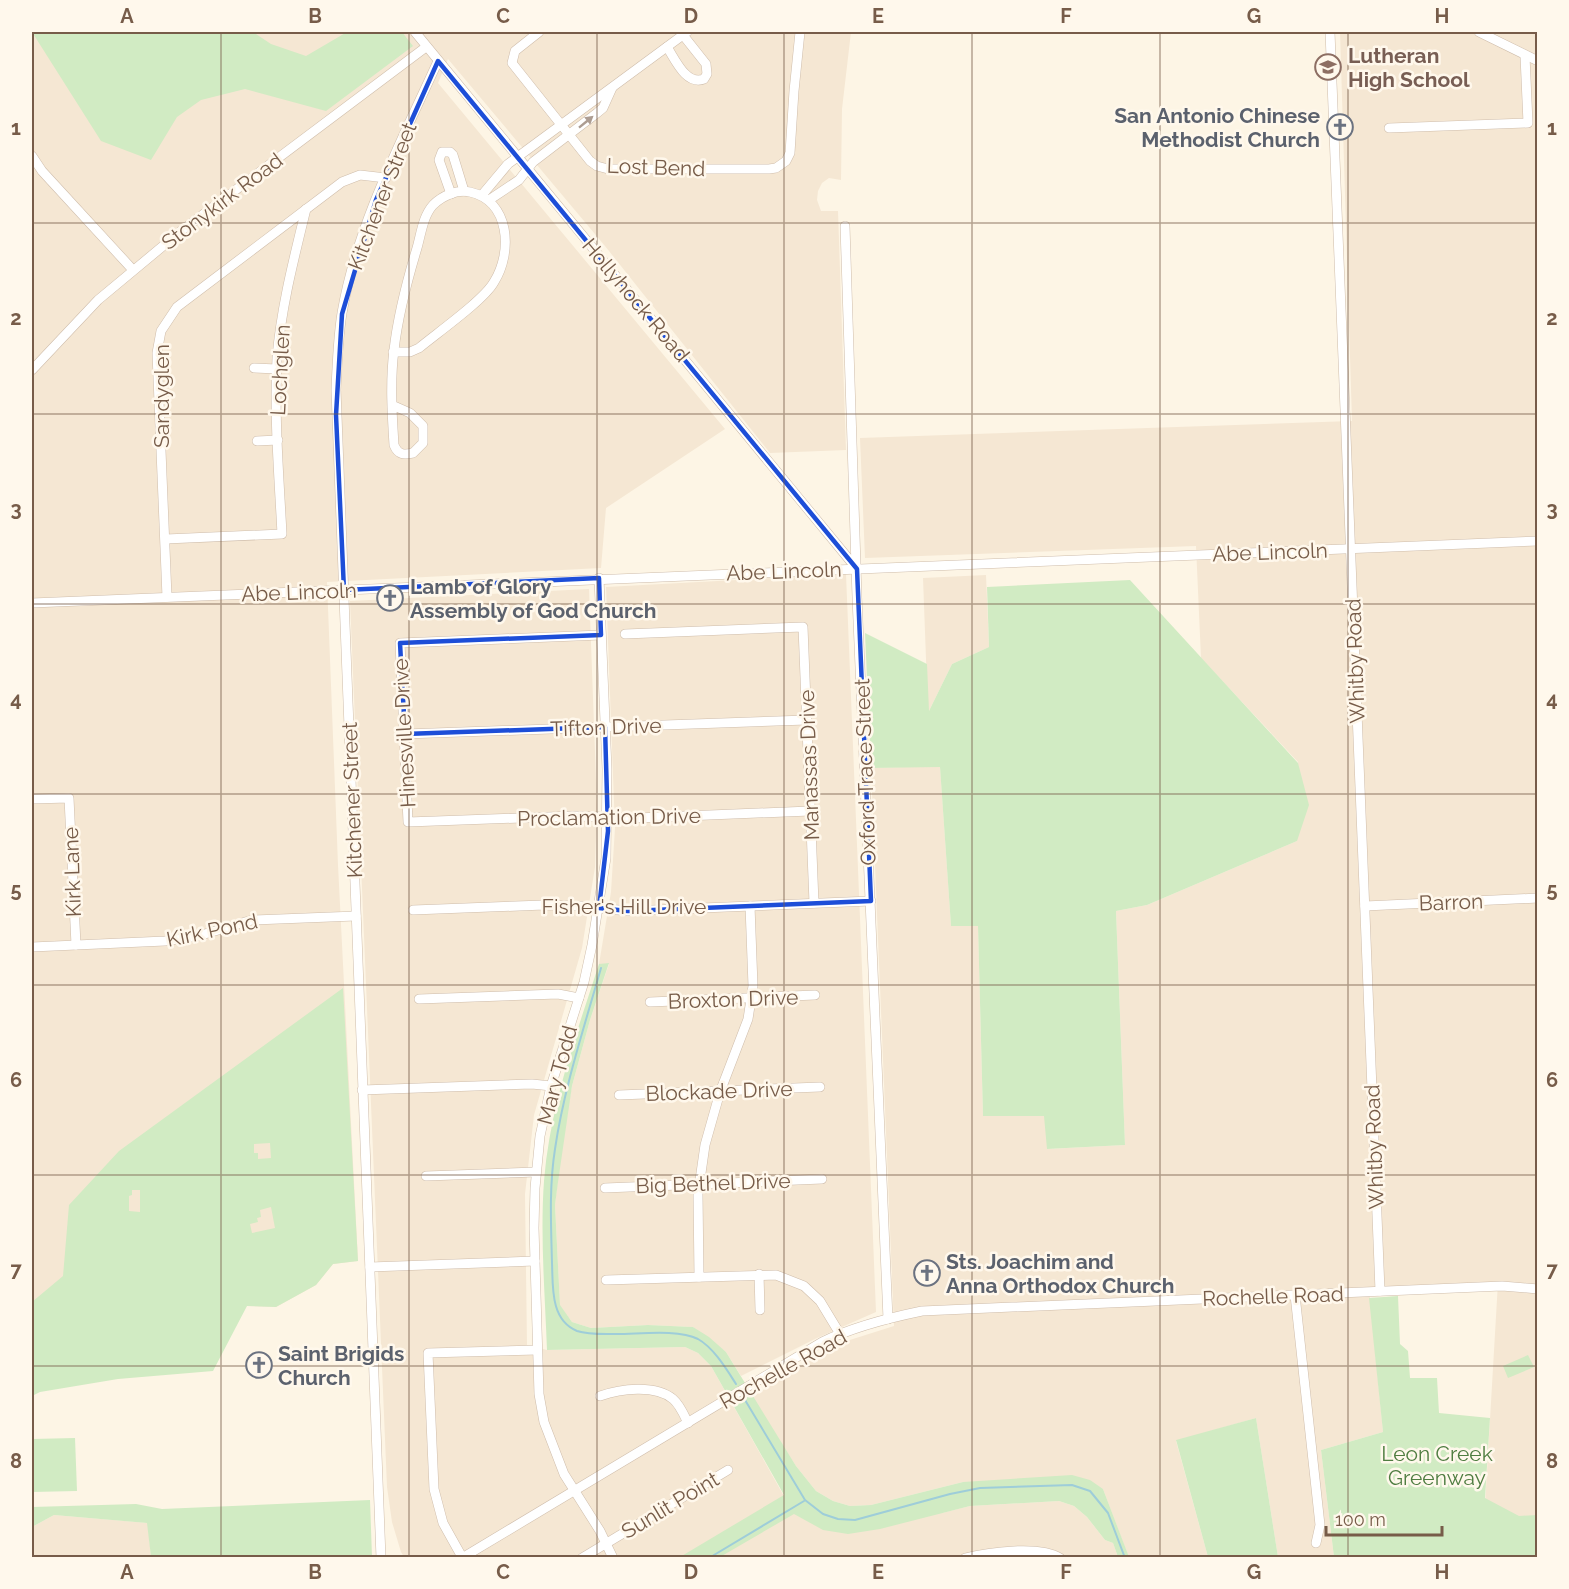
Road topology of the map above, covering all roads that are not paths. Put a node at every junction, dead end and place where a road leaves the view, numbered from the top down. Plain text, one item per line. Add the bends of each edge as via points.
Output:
1 (414, 32) edge
2 (539, 32) edge
3 (800, 32) edge
4 (1330, 32) edge
5 (1479, 32) edge
6 (685, 33) edge
7 (426, 47) junction
8 (667, 47) junction
9 (1525, 56) junction
10 (1538, 60) edge
11 (438, 61) junction
12 (612, 88) junction
13 (561, 125) junction
14 (1389, 128) dead end
15 (570, 135) junction
16 (32, 156) edge
17 (518, 158) junction
18 (458, 169) junction
19 (528, 170) junction
20 (444, 173) junction
21 (386, 178) junction
22 (495, 179) junction
23 (503, 189) junction
24 (464, 191) junction
25 (451, 194) junction
26 (486, 198) junction
27 (306, 208) junction
28 (844, 226) dead end
29 (133, 270) junction
30 (393, 352) junction
31 (254, 368) dead end
32 (277, 369) junction
33 (32, 370) edge
34 (392, 405) junction
35 (278, 440) junction
36 (257, 441) dead end
37 (166, 539) junction
38 (1538, 541) edge
39 (1351, 549) junction
40 (857, 569) junction
41 (599, 578) junction
42 (344, 590) junction
43 (167, 597) junction
44 (32, 603) edge
45 (625, 634) dead end
46 (601, 635) junction
47 (807, 720) junction
48 (605, 727) junction
49 (405, 734) junction
50 (32, 799) edge
51 (810, 811) junction
52 (608, 817) junction
53 (408, 822) joint
54 (1538, 898) edge
55 (871, 901) junction
56 (814, 903) junction
57 (750, 906) junction
58 (1365, 906) junction
59 (599, 908) junction
60 (413, 910) dead end
61 (356, 916) junction
62 (75, 945) junction
63 (32, 947) edge
64 (815, 995) dead end
65 (579, 998) junction
66 (751, 998) junction
67 (419, 999) dead end
68 (650, 1002) dead end
69 (551, 1086) junction
70 (820, 1087) dead end
71 (362, 1090) junction
72 (720, 1092) junction
73 (619, 1095) dead end
74 (536, 1172) junction
75 (426, 1176) dead end
76 (822, 1179) dead end
77 (699, 1184) junction
78 (605, 1188) dead end
79 (535, 1261) junction
80 (370, 1267) junction
81 (759, 1274) junction
82 (699, 1277) junction
83 (606, 1280) dead end
84 (1538, 1289) edge
85 (1380, 1292) junction
86 (1295, 1295) junction
87 (760, 1310) dead end
88 (888, 1319) junction
89 (840, 1334) junction
90 (537, 1350) junction
91 (600, 1396) dead end
92 (688, 1423) junction
93 (728, 1470) dead end
94 (574, 1490) junction
95 (1316, 1542) dead end
96 (606, 1543) junction
97 (381, 1557) edge
98 (462, 1557) edge
99 (582, 1557) edge
100 (613, 1557) edge
101 (965, 1557) edge
102 (1060, 1557) edge

1 - 7 street, Hollyhock Road
2 - 13 street, Lost Bend via 512,57 514,67
3 - 15 street, Lost Bend via 791,148 781,165 769,169 608,169 590,161
4 - 39 street, Whitby Road
5 - 9 street
6 - 8 street
6 - 8 street via 706,64 704,79 688,78
7 - 11 street, Hollyhock Road
7 - 29 street, Stonykirk Road
8 - 12 street
9 - 10 street
9 - 14 street via 1528,123
11 - 17 street, Hollyhock Road
11 - 21 street, Kitchener Street
12 - 13 street
15 -> 12 street via 603,108
13 - 15 street, Lost Bend
13 - 17 street
15 - 19 street
16 - 29 street
17 - 19 street, Hollyhock Road
17 - 22 street
18 - 20 street
18 - 20 street via 453,155 442,152 439,160
18 - 24 street
19 - 23 street
19 - 40 street, Hollyhock Road
20 - 25 street
21 - 27 street, Sandyglen via 349,178
21 - 42 street, Kitchener Street via 354,262 342,314 336,415
22 - 23 street
22 - 26 street
23 - 26 street
24 - 25 street
24 - 26 street
25 - 30 street via 431,207 426,218 405,288
26 - 30 street via 498,213 505,236 501,268 494,284 419,348
27 - 32 street, Lochglen via 286,297
27 - 37 street, Sandyglen via 177,307 161,331 157,360
28 - 40 street, Oxford Trace Street
29 - 33 street, Stonykirk Road via 98,300
30 - 34 street
31 - 32 street
32 - 35 street, Lochglen
34 - 34 street via 410,413 423,426 423,443 413,453 396,451
35 - 36 street
35 - 37 street, Lochglen via 282,534
37 - 43 street, Sandyglen
38 - 39 street, Abe Lincoln
39 - 40 street, Abe Lincoln
39 - 58 street, Whitby Road
40 - 41 street, Abe Lincoln
40 - 55 street, Oxford Trace Street
41 - 42 street, Abe Lincoln
41 - 46 street, Mary Todd
42 - 43 street, Abe Lincoln
42 - 61 street, Kitchener Street
43 - 44 street, Abe Lincoln
45 - 47 street, Manassas Drive via 803,627
46 - 48 street, Mary Todd
46 - 49 street, Hinesville Drive via 400,643
47 - 48 street, Tifton Drive
47 - 51 street, Manassas Drive
48 - 49 street, Tifton Drive
48 - 52 street, Mary Todd
49 - 53 street, Hinesville Drive
50 - 62 street, Kirk Lane via 69,798
51 - 52 street, Proclamation Drive
51 - 56 street, Manassas Drive
52 - 53 street, Proclamation Drive
52 - 59 street, Mary Todd
54 - 58 street, Barron
55 - 56 street, Fisher's Hill Drive
55 - 88 street, Oxford Trace Street
56 - 57 street, Fisher's Hill Drive
57 - 59 street, Fisher's Hill Drive via 628,911
57 - 66 street
58 - 85 street, Whitby Road
59 - 60 street, Fisher's Hill Drive via 544,905
59 - 65 street, Mary Todd
61 - 62 street, Kirk Pond via 266,919 186,939
61 - 71 street, Kitchener Street
62 - 63 street, Kirk Pond
64 - 66 street, Broxton Drive
65 - 67 street via 558,994
65 - 69 street, Mary Todd
66 - 68 street, Broxton Drive
66 - 72 street via 740,1044
69 - 71 street
69 - 74 street, Mary Todd
70 - 72 street, Blockade Drive
71 - 80 street, Kitchener Street
72 - 73 street, Blockade Drive
72 - 77 street
74 - 75 street
74 - 79 street, Mary Todd
76 - 77 street, Big Bethel Drive
77 - 78 street, Big Bethel Drive
77 - 82 street
79 - 80 street
79 - 90 street, Mary Todd
80 - 97 street, Kitchener Street
81 - 82 street
81 - 87 street
81 - 89 street via 784,1277 804,1286 820,1301
82 - 83 street
84 - 85 street, Rochelle Road via 1502,1286
85 - 86 street, Rochelle Road
86 - 88 street, Rochelle Road via 922,1311
86 - 95 street via 1320,1525
88 - 89 street, Rochelle Road
89 - 92 street, Rochelle Road
90 - 94 street, Mary Todd via 544,1422
90 - 98 street via 428,1353 434,1489 443,1523
91 - 92 street via 659,1392 672,1399
92 - 94 street, Rochelle Road
93 - 96 street, Sunlit Point
94 - 96 street, Mary Todd
94 - 98 street, Rochelle Road
96 - 99 street, Sunlit Point
96 - 100 street, Mary Todd
101 - 102 street via 1038,1551

